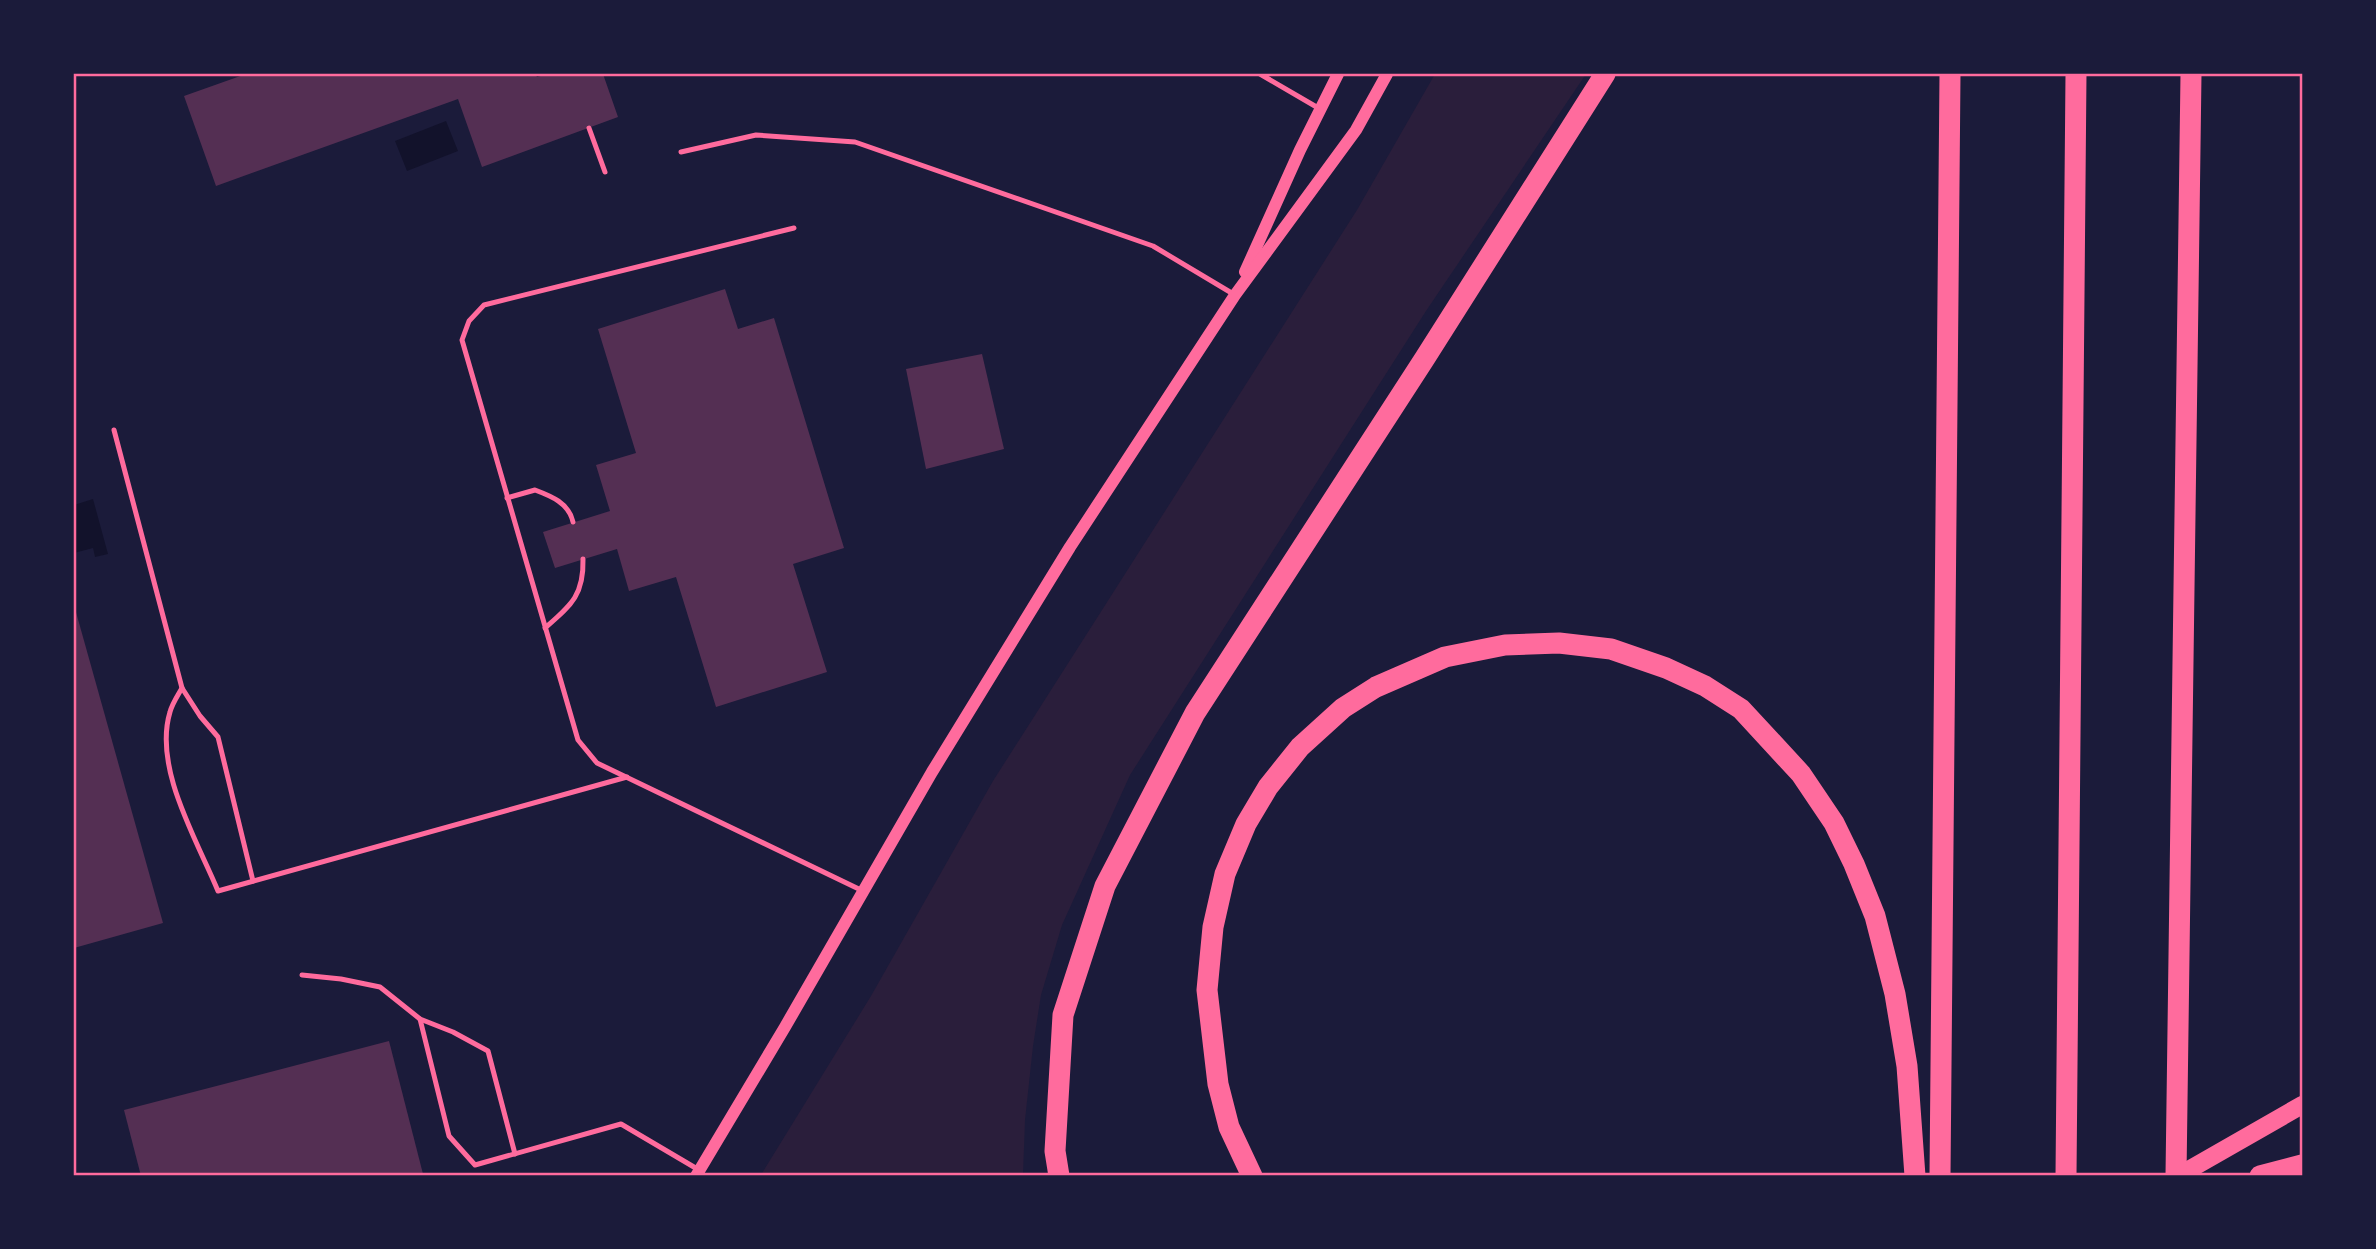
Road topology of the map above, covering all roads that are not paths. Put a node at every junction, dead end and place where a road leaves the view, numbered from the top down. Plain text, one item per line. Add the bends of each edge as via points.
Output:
1 (1260, 74) edge
2 (1338, 74) edge
3 (1387, 74) edge
4 (1605, 74) edge
5 (1950, 74) edge
6 (2076, 74) edge
7 (2191, 74) edge
8 (1320, 109) junction
9 (589, 128) dead end
10 (681, 152) dead end
11 (605, 172) dead end
12 (793, 228) dead end
13 (1235, 295) junction
14 (114, 430) dead end
15 (507, 498) junction
16 (573, 522) dead end
17 (583, 559) dead end
18 (545, 628) junction
19 (182, 688) junction
20 (627, 777) junction
21 (253, 881) junction
22 (863, 891) junction
23 (302, 975) dead end
24 (420, 1019) junction
25 (2302, 1105) edge
26 (515, 1154) junction
27 (2302, 1165) edge
28 (698, 1173) edge
29 (1059, 1175) edge
30 (1252, 1175) edge
31 (1915, 1175) edge
32 (1940, 1175) edge
33 (2066, 1175) edge
34 (2177, 1175) edge
35 (2260, 1175) edge

1 - 8 lane
2 - 8 street
3 - 13 street via 1356,130
4 - 29 highway via 1195,713 1105,886 1063,1015 1055,1151
5 - 32 highway
6 - 33 highway
7 - 34 highway
8 - 13 street
9 - 11 lane
10 - 13 lane via 756,135 855,142 1153,246
12 - 15 lane via 484,304 469,321 462,340
13 - 22 street via 1070,547
14 - 19 lane
15 - 16 lane via 535,489 557,499
15 - 18 lane
17 - 18 lane via 583,579 573,604
18 - 20 lane via 578,740 597,763
19 - 21 lane via 218,737
19 - 21 lane via 170,711 166,739 171,779 218,891
20 - 21 lane
20 - 22 lane
22 - 28 street
23 - 24 lane via 380,988
24 - 26 lane via 488,1051
24 - 26 lane via 449,1136 475,1166
25 - 34 main road
26 - 28 lane via 621,1124
27 - 35 highway
30 - 31 highway via 1229,1127 1217,1084 1207,990 1213,927 1225,874 1246,824 1300,747 1343,708 1376,687 1445,657 1505,645 1559,643 1611,649 1666,668 1741,709 1801,774 1834,822 1875,916 1895,994 1907,1066

